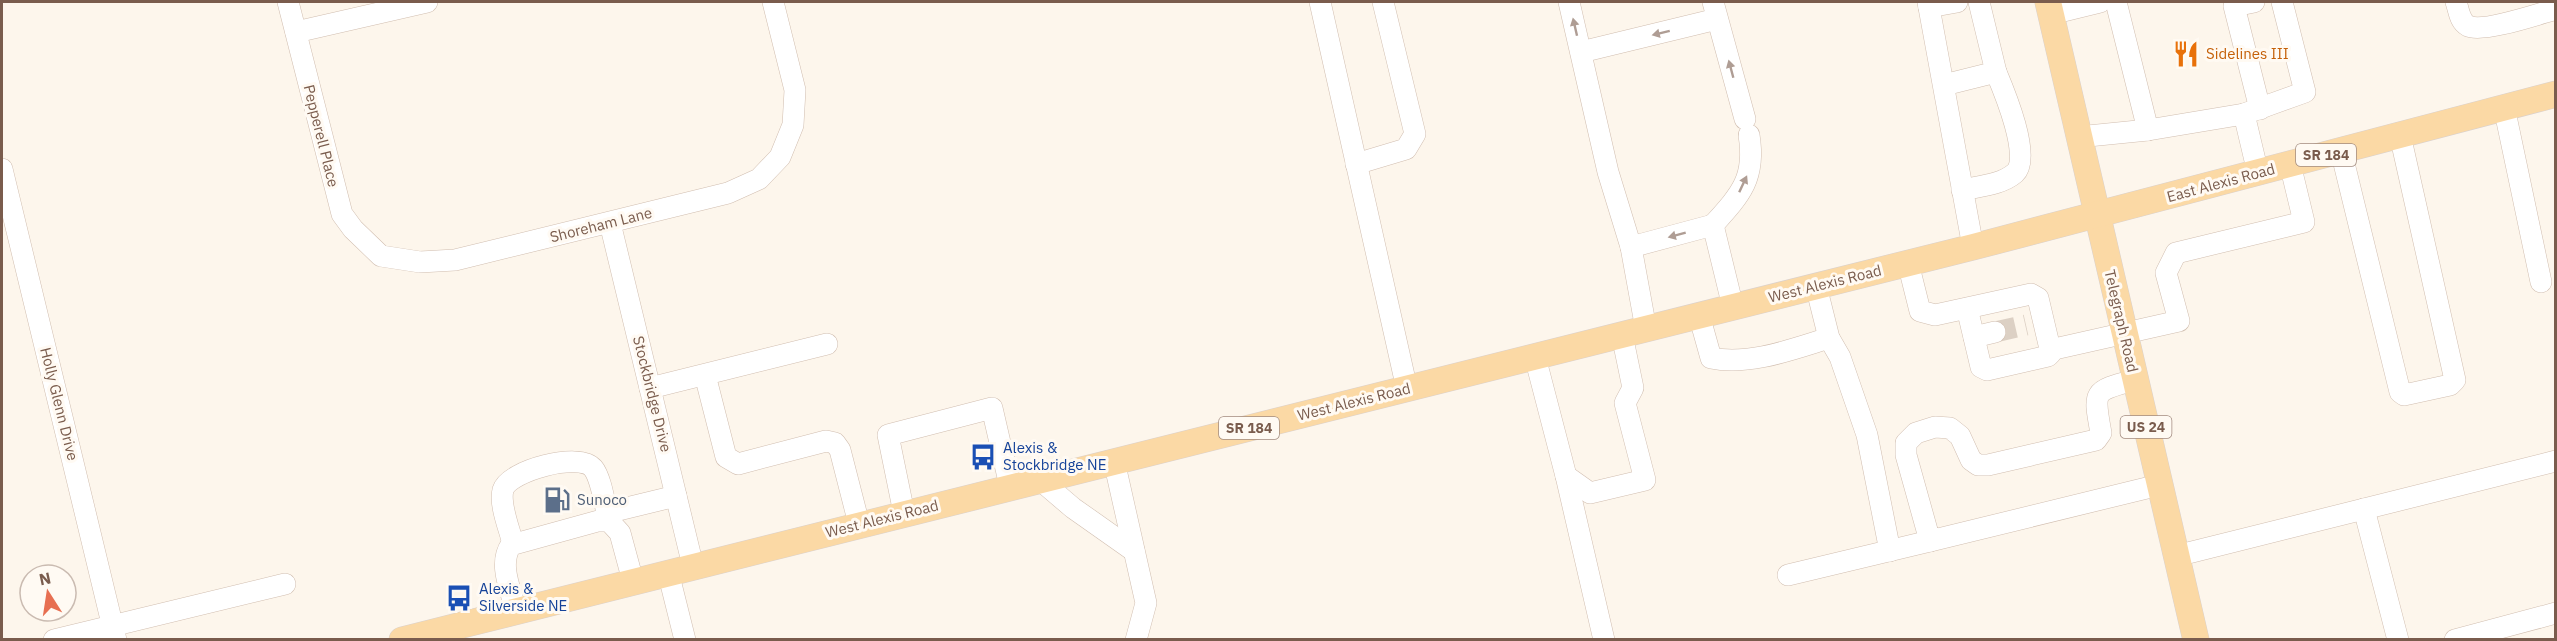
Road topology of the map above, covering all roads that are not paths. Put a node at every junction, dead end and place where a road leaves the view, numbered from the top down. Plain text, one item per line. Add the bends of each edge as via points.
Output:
1 (288, 2) edge
2 (427, 2) edge
3 (773, 2) edge
4 (1320, 2) edge
5 (1383, 2) edge
6 (1569, 2) edge
7 (1957, 2) edge
8 (1979, 2) edge
9 (2100, 2) edge
10 (2116, 2) edge
11 (2254, 2) edge
12 (2282, 2) edge
13 (2456, 2) edge
14 (1929, 4) edge
15 (2050, 6) edge
16 (2556, 9) edge
17 (1715, 10) edge
18 (296, 32) junction
19 (1581, 52) junction
20 (1996, 72) junction
21 (1944, 85) junction
22 (2556, 94) edge
23 (2504, 107) junction
24 (2252, 111) junction
25 (2148, 130) junction
26 (2400, 135) junction
27 (2078, 137) junction
28 (2341, 151) junction
29 (1356, 164) junction
30 (2290, 164) junction
31 (2, 169) edge
32 (2258, 173) junction
33 (1962, 190) junction
34 (2096, 216) junction
35 (610, 223) junction
36 (1713, 225) junction
37 (1973, 247) junction
38 (1631, 248) junction
39 (381, 256) joint
40 (1908, 263) junction
41 (2541, 282) dead end
42 (1816, 286) junction
43 (1733, 307) junction
44 (1967, 308) junction
45 (1699, 315) junction
46 (1646, 329) junction
47 (1995, 332) tunnel mouth
48 (2123, 332) junction
49 (1622, 335) junction
50 (1974, 337) junction
51 (1829, 338) junction
52 (827, 344) dead end
53 (2050, 350) junction
54 (1535, 357) junction
55 (705, 375) junction
56 (2134, 380) junction
57 (650, 388) junction
58 (1407, 389) junction
59 (2556, 460) edge
60 (1114, 461) junction
61 (1566, 476) junction
62 (1039, 479) junction
63 (2159, 485) junction
64 (1010, 486) junction
65 (676, 496) junction
66 (2364, 509) junction
67 (904, 513) junction
68 (608, 517) junction
69 (859, 525) junction
70 (1930, 541) junction
71 (513, 544) junction
72 (1134, 551) junction
73 (1890, 551) junction
74 (2176, 556) junction
75 (693, 566) junction
76 (668, 572) junction
77 (1788, 575) dead end
78 (633, 581) junction
79 (285, 584) dead end
80 (516, 611) junction
81 (2556, 613) edge
82 (115, 632) edge
83 (54, 639) edge
84 (402, 639) edge
85 (685, 639) edge
86 (1136, 639) edge
87 (1604, 639) edge
88 (2196, 639) edge
89 (2398, 639) edge
90 (2455, 639) edge

1 - 18 street, Pepperell Place
2 - 18 street
3 - 35 street, Shoreham Lane via 795,90 791,130 780,157 759,179 728,193
4 - 29 street
5 - 29 street via 1415,134 1406,150
19 -> 6 street
7 - 14 street
8 - 20 street
9 - 15 street
10 - 25 street
11 - 24 street via 2234,6
12 - 24 street via 2305,92
13 - 16 street via 2461,20 2469,27
14 - 21 street
15 - 27 main road, Telegraph Road / US 24
17 -> 19 street
36 -> 17 street via 1743,187 1753,157
18 - 39 street, Pepperell Place via 342,214
19 - 38 street via 1608,172
20 - 21 street
20 - 33 street via 2008,102 2022,160 2018,171 2005,180
21 - 33 street
22 - 23 main road, East Alexis Road / SR 184
23 - 26 main road, East Alexis Road / SR 184
23 - 41 street
24 - 25 street
24 - 32 street
25 - 27 street
26 - 28 main road, East Alexis Road / SR 184
26 - 28 street via 2455,380 2450,385 2404,395 2400,392
27 - 34 main road, Telegraph Road / US 24
28 - 30 main road, East Alexis Road / SR 184
29 - 58 street
30 - 32 main road, East Alexis Road / SR 184
30 - 48 street via 2304,222 2176,253 2166,273 2179,321
31 - 82 street, Holly Glenn Drive
32 - 34 main road, East Alexis Road / SR 184
33 - 37 street
34 - 37 main road, West Alexis Road / SR 184
34 - 48 main road, Telegraph Road / US 24
35 - 39 street, Shoreham Lane via 455,260 420,262
35 - 57 street, Stockbridge Drive
36 -> 38 street
36 - 43 street
37 - 40 main road, West Alexis Road / SR 184
38 - 46 street
40 - 42 main road, West Alexis Road / SR 184
40 - 44 street via 1920,311 1935,315
42 - 43 main road, West Alexis Road / SR 184
42 - 51 street
43 - 45 main road, West Alexis Road / SR 184
44 - 50 street
44 - 53 street via 2031,294 2038,298 2035,323
45 - 46 main road, West Alexis Road / SR 184
45 - 51 street via 1711,358 1722,360 1772,355
46 - 49 main road, West Alexis Road / SR 184
47 - 50 street
48 - 53 street
48 - 56 main road, Telegraph Road / US 24
49 - 54 main road, West Alexis Road / SR 184
49 - 61 street via 1633,388 1625,403 1645,480 1590,494
50 - 53 street via 1981,367 1987,370 2048,357
51 - 73 street via 1840,357 1868,435
52 - 55 street
54 - 58 main road, West Alexis Road / SR 184
54 - 61 street
55 - 57 street
55 - 69 street via 726,457 731,462 738,464 826,441 835,443
56 - 63 main road, Telegraph Road / US 24
56 - 70 street via 2104,388 2096,402 2101,432 2096,440 2078,445 1977,465 1960,436 1950,428 1935,427 1916,433 1906,443 1906,455
57 - 65 street, Stockbridge Drive
58 - 60 main road, West Alexis Road / SR 184
59 - 66 street
60 - 62 main road, West Alexis Road / SR 184
60 - 72 street
61 - 87 street
62 - 64 main road, West Alexis Road / SR 184
62 - 72 street
63 - 70 street
63 - 74 main road, Telegraph Road / US 24
64 - 67 main road, West Alexis Road / SR 184
64 - 67 street via 993,408 888,435
65 - 68 street
65 - 75 street, Stockbridge Drive
66 - 74 street
66 - 89 street
67 - 69 main road, West Alexis Road / SR 184
68 - 71 street
68 - 71 street via 596,474 584,462 570,461 521,473 503,491
68 - 78 street via 620,533
69 - 75 main road, West Alexis Road / SR 184
70 - 73 street
71 - 80 street via 505,554 504,564
72 - 86 street via 1146,603
73 - 77 street
74 - 88 main road, Telegraph Road / US 24
75 - 76 main road, West Alexis Road / SR 184
76 - 78 main road, West Alexis Road / SR 184
76 - 85 street
78 - 80 main road, West Alexis Road / SR 184
79 - 82 street
80 - 84 main road, West Alexis Road / SR 184
81 - 90 street
82 - 83 street

